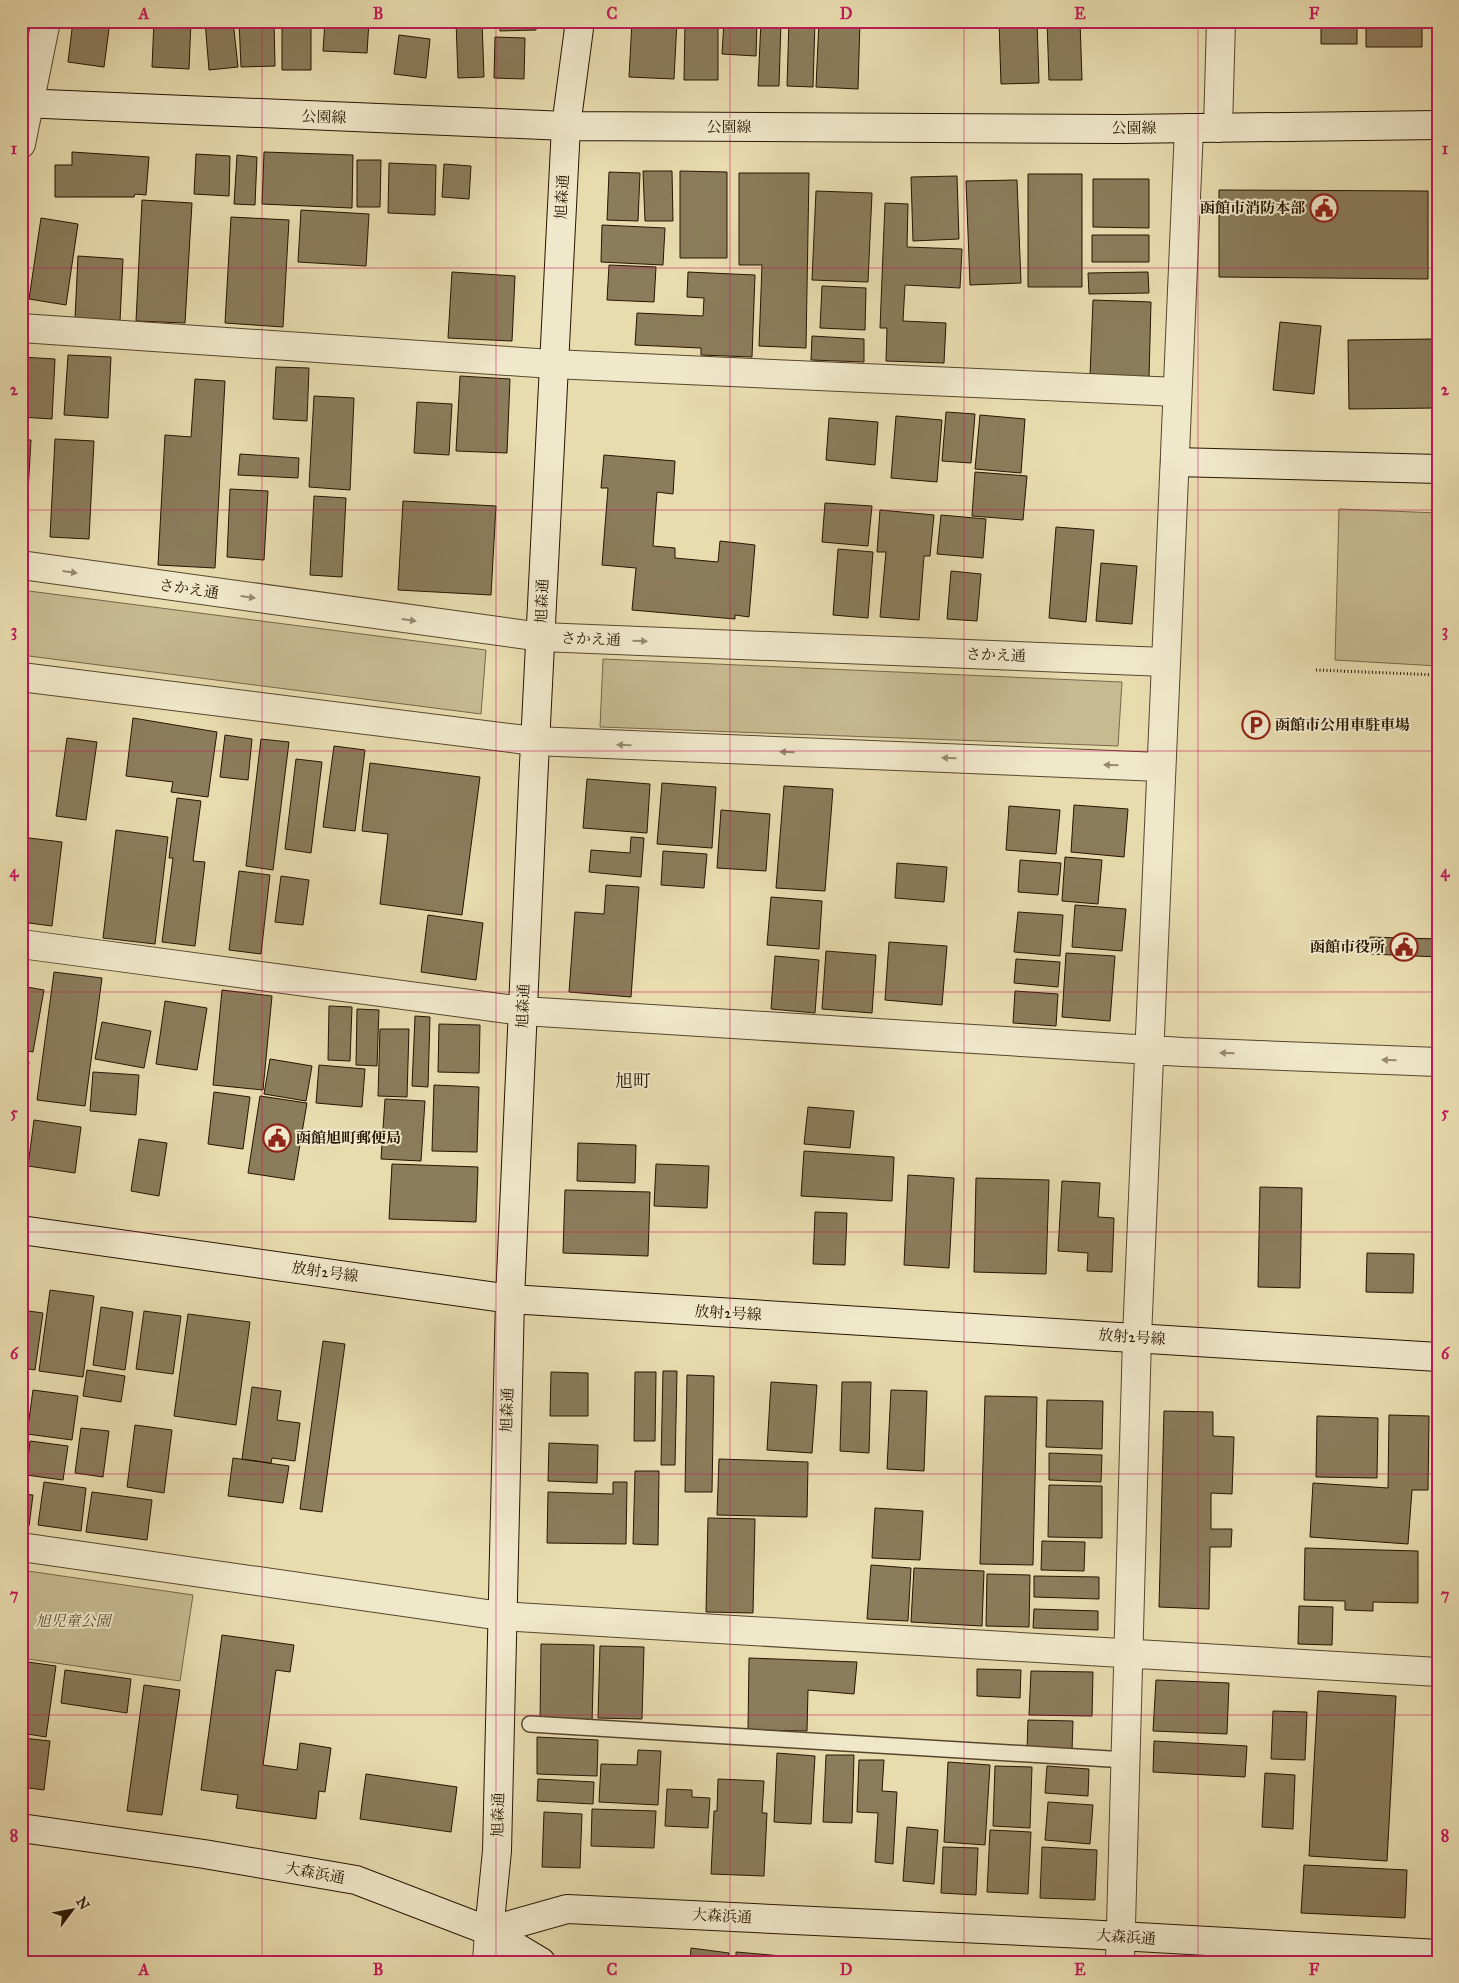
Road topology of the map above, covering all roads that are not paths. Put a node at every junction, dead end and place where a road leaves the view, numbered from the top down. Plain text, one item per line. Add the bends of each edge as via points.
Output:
1 (46, 21) edge
2 (580, 21) edge
3 (1221, 21) edge
4 (25, 104) edge
5 (1438, 125) edge
6 (566, 126) junction
7 (1189, 128) junction
8 (1218, 128) junction
9 (21, 144) edge
10 (21, 328) edge
11 (552, 364) junction
12 (1177, 392) junction
13 (1175, 462) junction
14 (1438, 469) edge
15 (21, 565) edge
16 (540, 637) junction
17 (1165, 662) junction
18 (21, 677) edge
19 (534, 742) junction
20 (1160, 767) junction
21 (21, 944) edge
22 (523, 1011) junction
23 (1151, 1048) junction
24 (1438, 1062) edge
25 (21, 1230) edge
26 (510, 1299) junction
27 (1137, 1337) junction
28 (1438, 1357) edge
29 (21, 1547) edge
30 (501, 1616) junction
31 (1127, 1654) junction
32 (1438, 1672) edge
33 (530, 1724) dead end
34 (1126, 1760) junction
35 (21, 1828) edge
36 (489, 1931) junction
37 (1121, 1949) edge
38 (1438, 1954) edge
39 (487, 1962) edge
40 (541, 1962) edge

1 - 4 street
2 - 6 street, 旭森通
3 - 8 street
4 - 6 street, 公園線
4 - 9 street
5 - 8 street, 公園線
6 - 7 street, 公園線
6 - 11 street, 旭森通
7 - 8 street, 公園線
7 - 12 street
10 - 11 street
11 - 12 street
11 - 16 street, 旭森通
12 - 13 street
13 - 14 street
13 - 17 street
15 -> 16 street, さかえ通
16 -> 17 street, さかえ通
16 - 19 street, 旭森通
17 - 20 street
18 - 19 street
20 -> 19 street
19 - 22 street, 旭森通
20 - 23 street
21 - 22 street
22 - 23 street
22 - 26 street, 旭森通
24 -> 23 street
23 - 27 street
25 - 26 street, 放射2号線
26 - 27 street, 放射2号線
26 - 30 street, 旭森通
27 - 28 street, 放射2号線
27 - 31 street
29 - 30 street
30 - 31 street
30 - 36 street, 旭森通 via 497,1851
31 - 32 street
31 - 34 street
33 - 34 lane
34 - 37 street
35 - 36 street, 大森浜通 via 356,1880
36 - 37 street, 大森浜通 via 567,1909
36 - 39 street, 旭森通
36 - 40 street
37 - 38 street, 大森浜通

